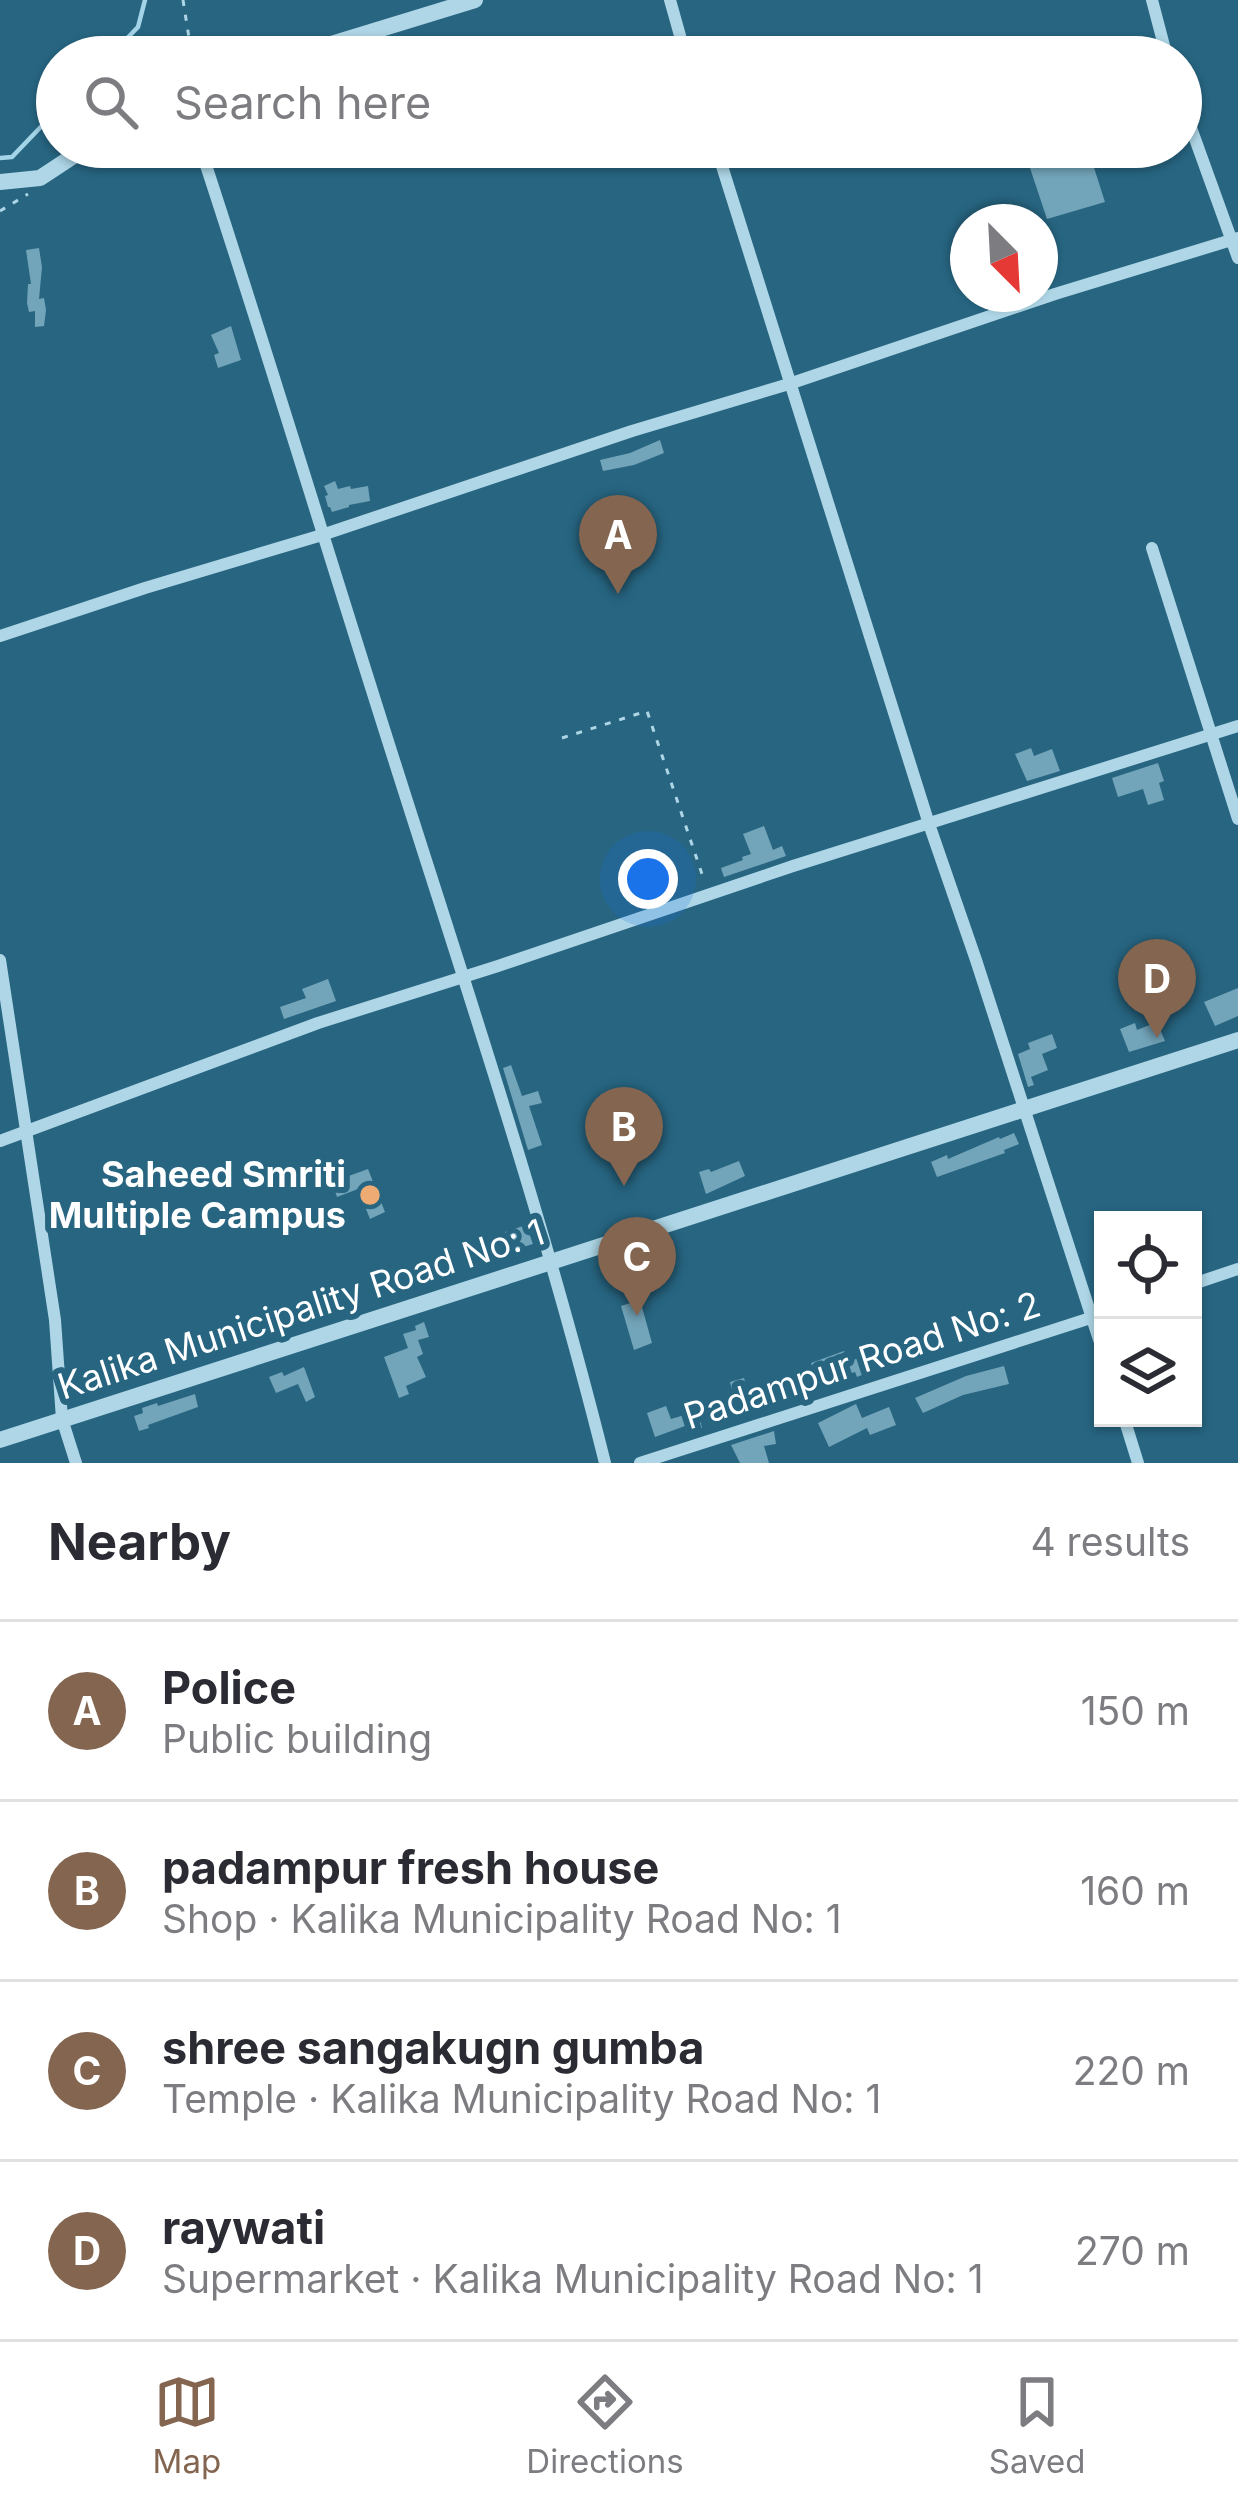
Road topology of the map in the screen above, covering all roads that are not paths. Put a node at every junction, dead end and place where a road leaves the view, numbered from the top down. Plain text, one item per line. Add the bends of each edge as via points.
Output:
1 (475, 0) edge
2 (670, 0) edge
3 (1152, 0) edge
4 (358, 36) edge
5 (680, 36) edge
6 (1161, 36) edge
7 (1202, 154) edge
8 (55, 168) edge
9 (207, 168) edge
10 (722, 168) edge
11 (0, 182) edge
12 (1235, 239) edge
13 (1238, 258) edge
14 (789, 384) junction
15 (322, 535) junction
16 (1152, 548) dead end
17 (0, 636) edge
18 (1238, 726) edge
19 (1210, 735) junction
20 (1238, 819) edge
21 (928, 824) junction
22 (0, 960) edge
23 (463, 976) junction
24 (1238, 1040) edge
25 (1025, 1111) junction
26 (28, 1131) junction
27 (0, 1141) edge
28 (552, 1264) junction
29 (1238, 1269) edge
30 (1202, 1281) edge
31 (1094, 1305) edge
32 (1094, 1317) edge
33 (62, 1419) junction
34 (1127, 1427) edge
35 (0, 1440) edge
36 (76, 1463) edge
37 (604, 1463) edge
38 (640, 1463) edge
39 (1138, 1463) edge

1 - 4 street
2 - 5 street
3 - 6 street
7 - 12 street
8 - 11 street
9 - 15 street
10 - 14 street
12 - 13 street
12 - 14 street
14 - 15 street
14 - 21 street
15 - 17 street
15 - 23 street
16 - 19 street
18 - 19 street
19 - 20 street
19 - 21 street
21 - 23 street
21 - 25 street
22 - 26 street
23 - 26 street
23 - 28 street
24 - 25 street, Kalika Municipality Road No: 1
25 - 28 street, Kalika Municipality Road No: 1
25 - 31 street
26 - 27 street
26 - 33 street
28 - 33 street, Kalika Municipality Road No: 1
28 - 37 street
29 - 30 street
32 - 38 street, Padampur Road No: 2
33 - 35 street, Kalika Municipality Road No: 1
33 - 36 street
34 - 39 street

